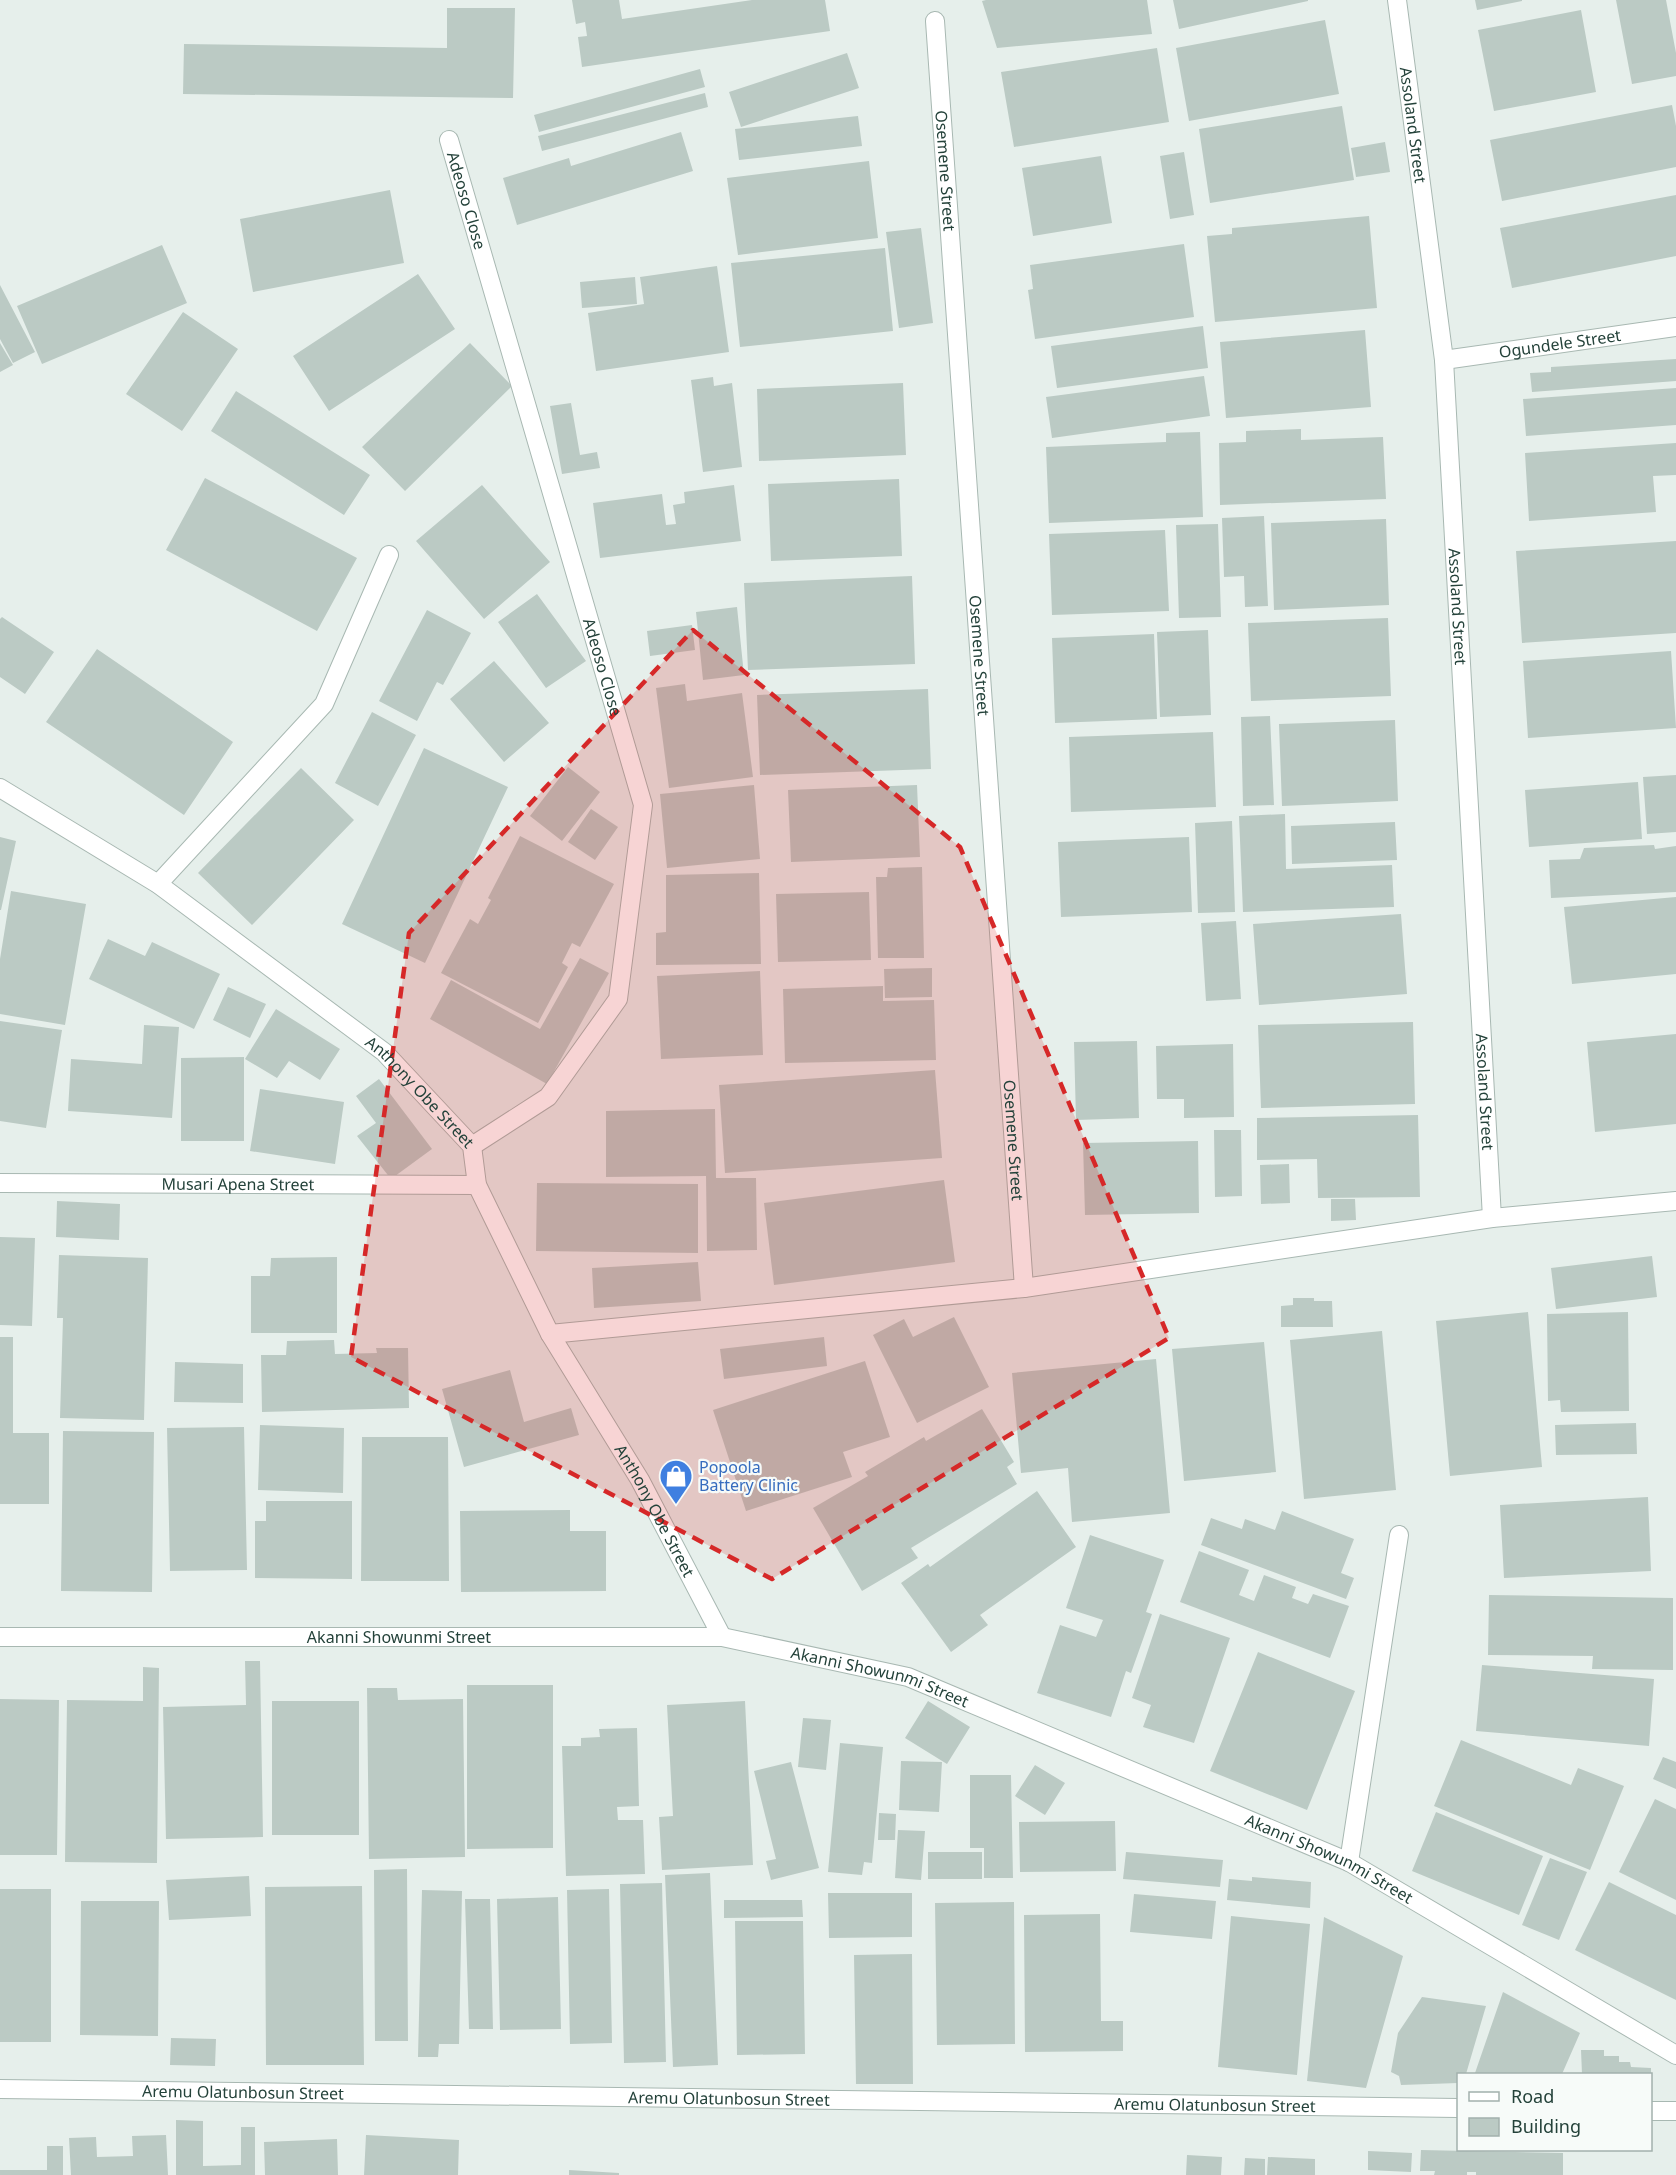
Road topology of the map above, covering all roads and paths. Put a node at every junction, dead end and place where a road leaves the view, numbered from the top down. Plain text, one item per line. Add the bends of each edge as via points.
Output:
1 (1397, 0) edge
2 (935, 21) dead end
3 (449, 140) dead end
4 (1676, 327) edge
5 (1444, 360) junction
6 (389, 555) dead end
7 (0, 788) edge
8 (158, 884) junction
9 (472, 1146) junction
10 (0, 1183) edge
11 (477, 1185) junction
12 (1676, 1201) edge
13 (1492, 1218) junction
14 (1024, 1288) junction
15 (550, 1334) junction
16 (1399, 1535) dead end
17 (0, 1637) edge
18 (722, 1637) junction
19 (1349, 1862) junction
20 (1676, 2055) edge
21 (0, 2089) edge
22 (1457, 2108) edge
23 (1652, 2111) edge
24 (1676, 2111) edge

1 - 5 street, Assoland Street
2 - 14 street, Osemene Street
3 - 9 street, Adeoso Close via 643,805 618,999 549,1097
4 - 5 street, Ogundele Street
5 - 13 street, Assoland Street
6 - 8 street via 324,704
7 - 8 street, Anthony Obe Street
8 - 9 street, Anthony Obe Street via 384,1052
9 - 11 street, Anthony Obe Street
10 - 11 street, Musari Apena Street
11 - 15 street, Anthony Obe Street
12 - 13 street
13 - 14 street
14 - 15 street
15 - 18 street, Anthony Obe Street via 640,1480
16 - 19 street
17 - 18 street, Akanni Showunmi Street
18 - 19 street, Akanni Showunmi Street via 908,1677
19 - 20 street, Akanni Showunmi Street
21 - 22 street, Aremu Olatunbosun Street
23 - 24 street

